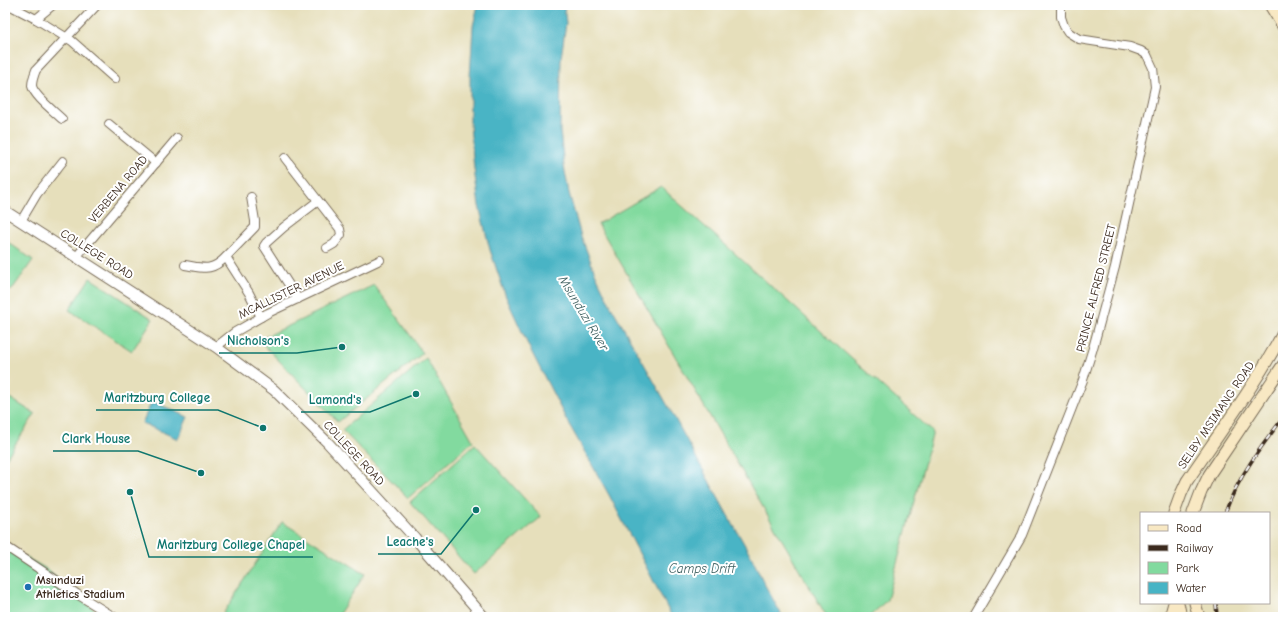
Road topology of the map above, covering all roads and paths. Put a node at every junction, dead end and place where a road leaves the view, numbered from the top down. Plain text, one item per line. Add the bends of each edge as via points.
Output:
1 (9, 5) edge
2 (53, 5) edge
3 (97, 5) edge
4 (1061, 5) edge
5 (1270, 5) edge
6 (36, 19) junction
7 (1283, 26) edge
8 (66, 38) junction
9 (115, 79) dead end
10 (62, 119) dead end
11 (109, 124) dead end
12 (177, 138) dead end
13 (284, 158) dead end
14 (63, 161) dead end
15 (156, 163) junction
16 (251, 197) dead end
17 (318, 201) junction
18 (5, 211) edge
19 (21, 221) junction
20 (327, 248) dead end
21 (77, 256) junction
22 (226, 257) junction
23 (380, 260) dead end
24 (185, 265) dead end
25 (298, 299) junction
26 (261, 317) junction
27 (1283, 333) edge
28 (216, 347) junction
29 (1283, 365) edge
30 (1174, 512) edge
31 (1193, 512) edge
32 (5, 546) edge
33 (1174, 604) edge
34 (1178, 604) edge
35 (1195, 604) edge
36 (114, 617) edge
37 (484, 617) edge
38 (974, 617) edge
39 (1170, 617) edge
40 (1181, 617) edge
41 (1199, 617) edge

1 - 6 street
2 - 6 street
3 - 8 street
4 - 38 street, PRINCE ALFRED STREET via 1064,26 1072,35 1079,39 1130,47 1146,55 1153,68 1155,88 1114,267 1083,380 1022,535
5 - 7 main road
6 - 8 street
8 - 9 street
8 - 10 street via 36,70 32,83 36,93
11 - 15 street
12 - 15 street, VERBENA ROAD
13 - 17 street
14 - 19 street via 37,194
15 - 21 street, VERBENA ROAD
16 - 22 street via 255,226
17 - 20 street via 341,233
17 - 25 street via 264,246
18 - 19 street, COLLEGE ROAD
19 - 21 street, COLLEGE ROAD
21 - 28 street, COLLEGE ROAD
22 - 24 street via 214,267
22 - 26 street
23 - 25 street, MCALLISTER AVENUE
25 - 26 street, MCALLISTER AVENUE
26 - 28 street, MCALLISTER AVENUE via 234,332
27 - 30 main road, SELBY MSIMANG ROAD via 1249,390 1187,481
28 - 37 street, COLLEGE ROAD via 274,390 306,421
29 - 31 main road via 1209,475
32 - 36 street
33 - 39 main road
34 - 40 main road
35 - 41 main road

